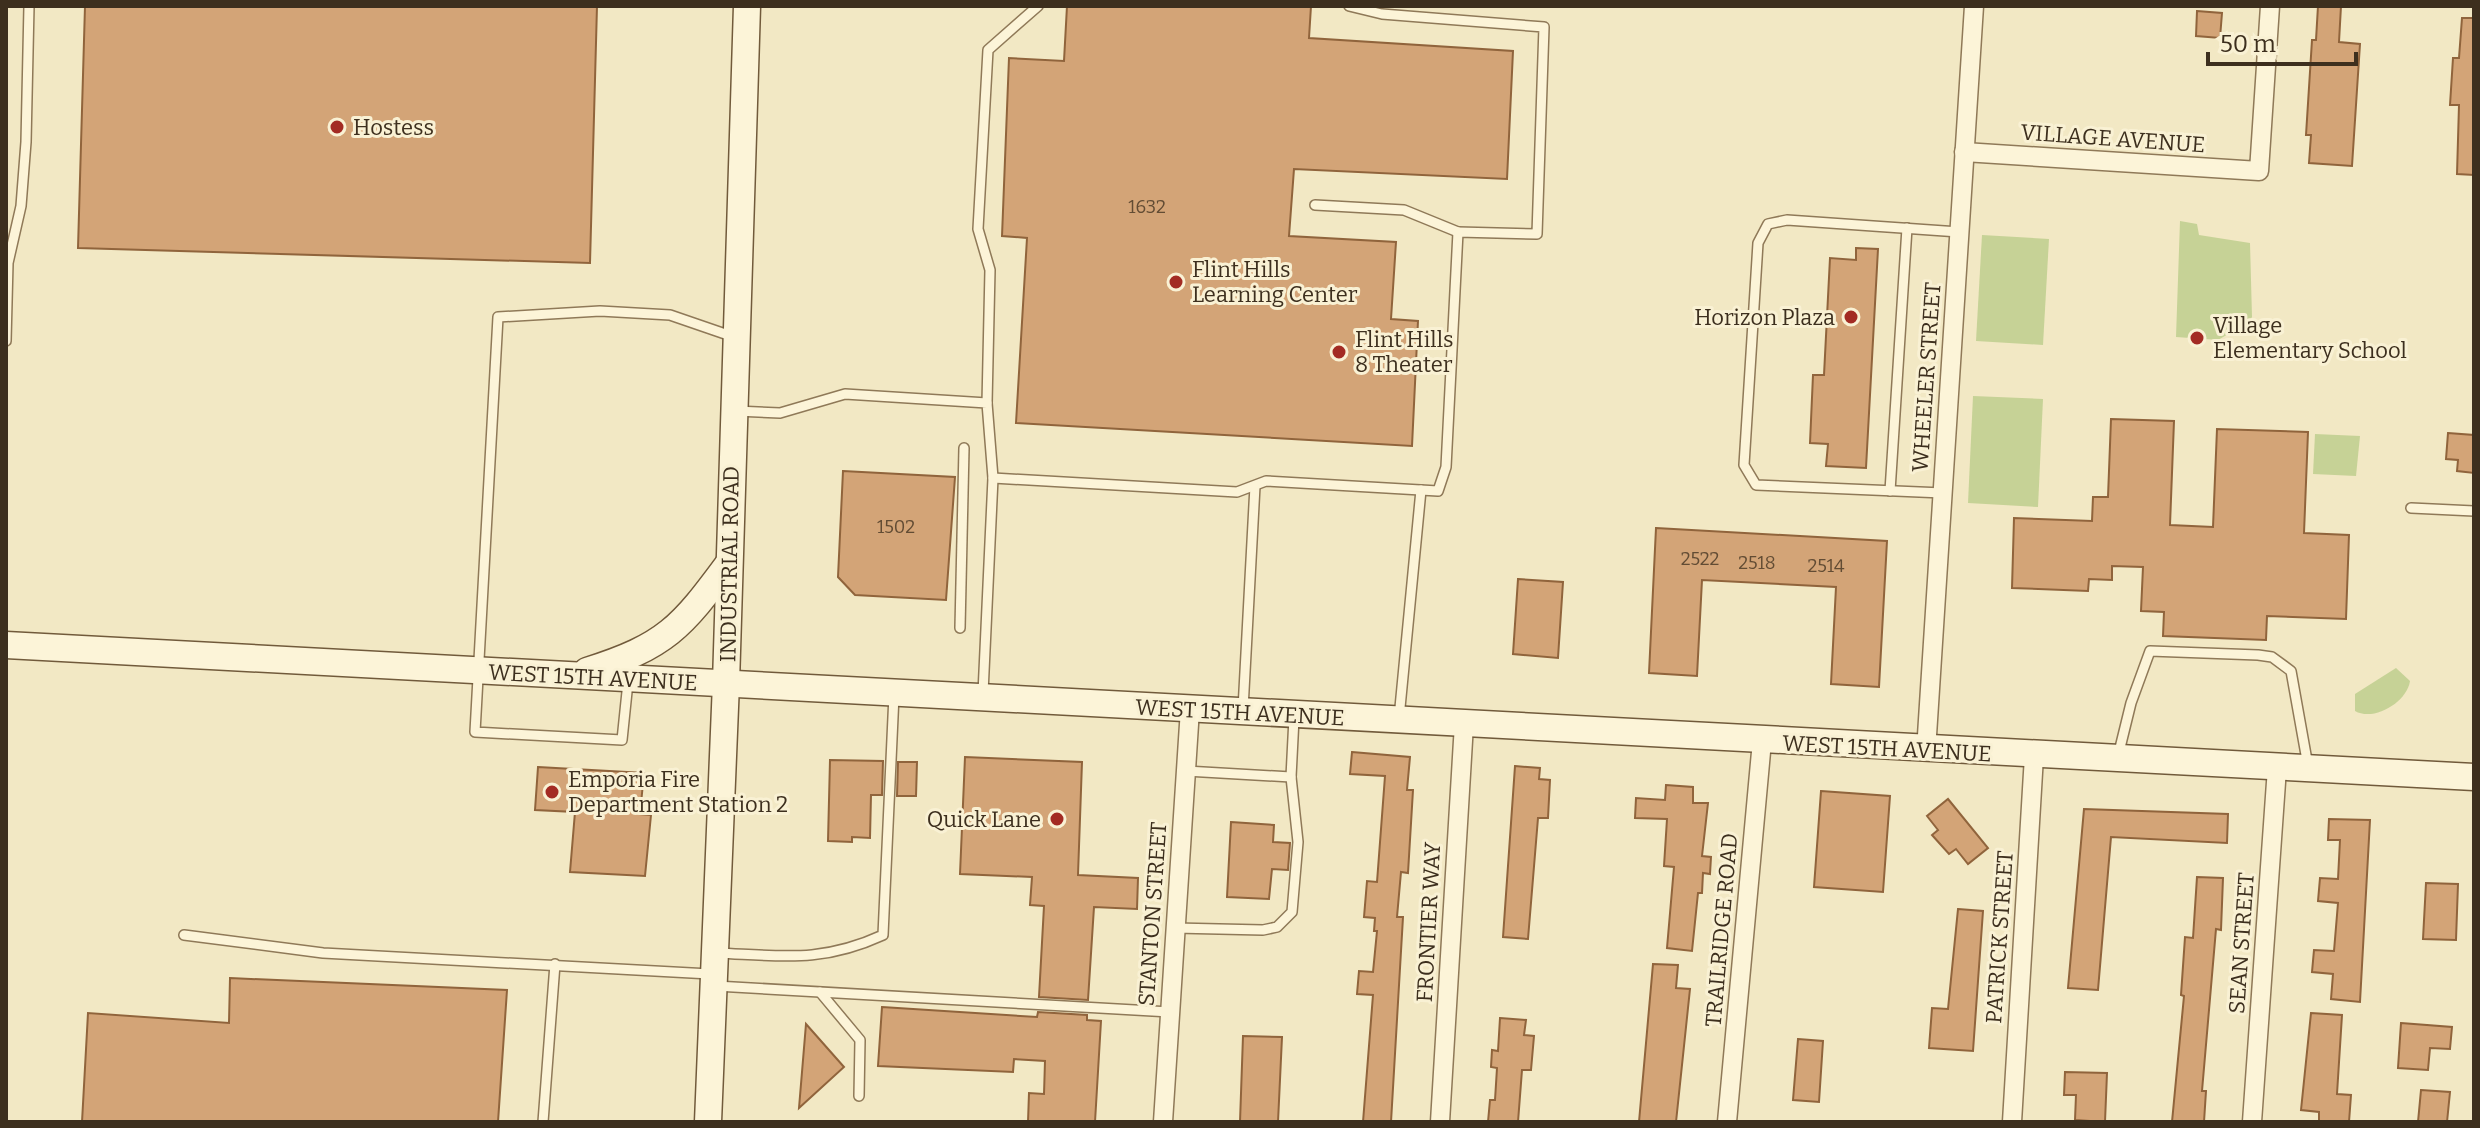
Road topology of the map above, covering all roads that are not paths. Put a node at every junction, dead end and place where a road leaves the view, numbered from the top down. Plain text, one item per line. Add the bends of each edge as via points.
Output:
1 (29, 6) edge
2 (747, 6) edge
3 (1038, 6) edge
4 (1349, 6) edge
5 (1974, 6) edge
6 (2270, 6) edge
7 (1964, 152) junction
8 (1315, 205) dead end
9 (1907, 228) junction
10 (1458, 232) junction
11 (1959, 232) junction
12 (735, 338) junction
13 (6, 341) edge
14 (987, 403) junction
15 (732, 411) junction
16 (964, 448) dead end
17 (993, 478) junction
18 (1255, 486) junction
19 (1421, 490) junction
20 (1890, 491) junction
21 (1943, 493) junction
22 (2411, 508) dead end
23 (2474, 511) edge
24 (729, 563) junction
25 (960, 628) dead end
26 (6, 645) edge
27 (480, 671) junction
28 (571, 676) junction
29 (628, 679) junction
30 (726, 683) junction
31 (894, 692) junction
32 (983, 697) junction
33 (1190, 709) junction
34 (1242, 712) junction
35 (1294, 715) junction
36 (1398, 721) junction
37 (1464, 724) junction
38 (1762, 741) junction
39 (1926, 751) junction
40 (2034, 756) junction
41 (2118, 759) junction
42 (2277, 768) junction
43 (2309, 769) junction
44 (1186, 771) junction
45 (1291, 777) junction
46 (2474, 777) edge
47 (1175, 928) junction
48 (184, 935) dead end
49 (555, 964) junction
50 (714, 971) junction
51 (820, 992) junction
52 (1170, 1012) junction
53 (859, 1096) dead end
54 (543, 1122) edge
55 (708, 1122) edge
56 (1163, 1122) edge
57 (1440, 1122) edge
58 (1727, 1122) edge
59 (2012, 1122) edge
60 (2252, 1122) edge

1 - 13 lane via 26,142 21,206 8,263
2 - 12 street, INDUSTRIAL ROAD
3 - 14 lane via 988,50 978,229 990,270
4 - 10 lane via 1382,14 1544,27 1537,234
5 - 7 street, WHEELER STREET
6 - 7 street, VILLAGE AVENUE via 2259,171
7 - 11 street, WHEELER STREET
8 - 10 lane via 1404,210
9 - 11 lane
9 - 20 lane
9 - 20 lane via 1787,220 1768,224 1758,243 1744,465 1756,485
10 - 19 lane via 1445,475 1438,491
11 - 21 street, WHEELER STREET
12 - 15 street, INDUSTRIAL ROAD
12 - 27 lane via 670,315 600,311 498,317
14 - 15 lane via 845,394 780,413
14 - 17 lane
15 - 24 street, INDUSTRIAL ROAD
16 - 25 lane
17 - 18 lane via 1237,492
17 - 32 lane
18 - 19 lane via 1266,481
18 - 34 lane
19 - 36 lane
20 - 21 lane
21 - 39 street, WHEELER STREET
22 - 23 lane
24 - 28 street via 673,632 642,651
24 - 30 street, INDUSTRIAL ROAD
26 - 27 street, WEST 15TH AVENUE
27 - 28 street, WEST 15TH AVENUE
27 - 29 lane via 475,732 622,740
28 - 29 street, WEST 15TH AVENUE
29 - 30 street, WEST 15TH AVENUE
30 - 31 street, WEST 15TH AVENUE
30 - 50 street, INDUSTRIAL ROAD
31 - 32 street, WEST 15TH AVENUE
31 - 50 lane via 883,935 848,951
32 - 33 street, WEST 15TH AVENUE
33 - 34 street, WEST 15TH AVENUE
33 - 44 street, STANTON STREET
34 - 35 street, WEST 15TH AVENUE
35 - 36 street, WEST 15TH AVENUE
35 - 45 lane
36 - 37 street, WEST 15TH AVENUE
37 - 38 street, WEST 15TH AVENUE
37 - 57 street, FRONTIER WAY
38 - 39 street, WEST 15TH AVENUE
38 - 58 street, TRAILRIDGE ROAD
39 - 40 street, WEST 15TH AVENUE
40 - 41 street, WEST 15TH AVENUE
40 - 59 street, PATRICK STREET
41 - 42 street, WEST 15TH AVENUE
41 - 43 lane via 2150,651 2258,655 2272,657 2291,671
42 - 43 street, WEST 15TH AVENUE
42 - 60 street, SEAN STREET
43 - 46 street, WEST 15TH AVENUE
44 - 45 lane
44 - 47 street, STANTON STREET
45 - 47 lane via 1298,842 1292,912 1277,927 1263,930
47 - 52 street, STANTON STREET
48 - 49 lane via 323,953
49 - 50 lane
49 - 54 lane
50 - 51 lane
50 - 55 street, INDUSTRIAL ROAD
51 - 52 lane
51 - 53 lane via 860,1040
52 - 56 street, STANTON STREET

